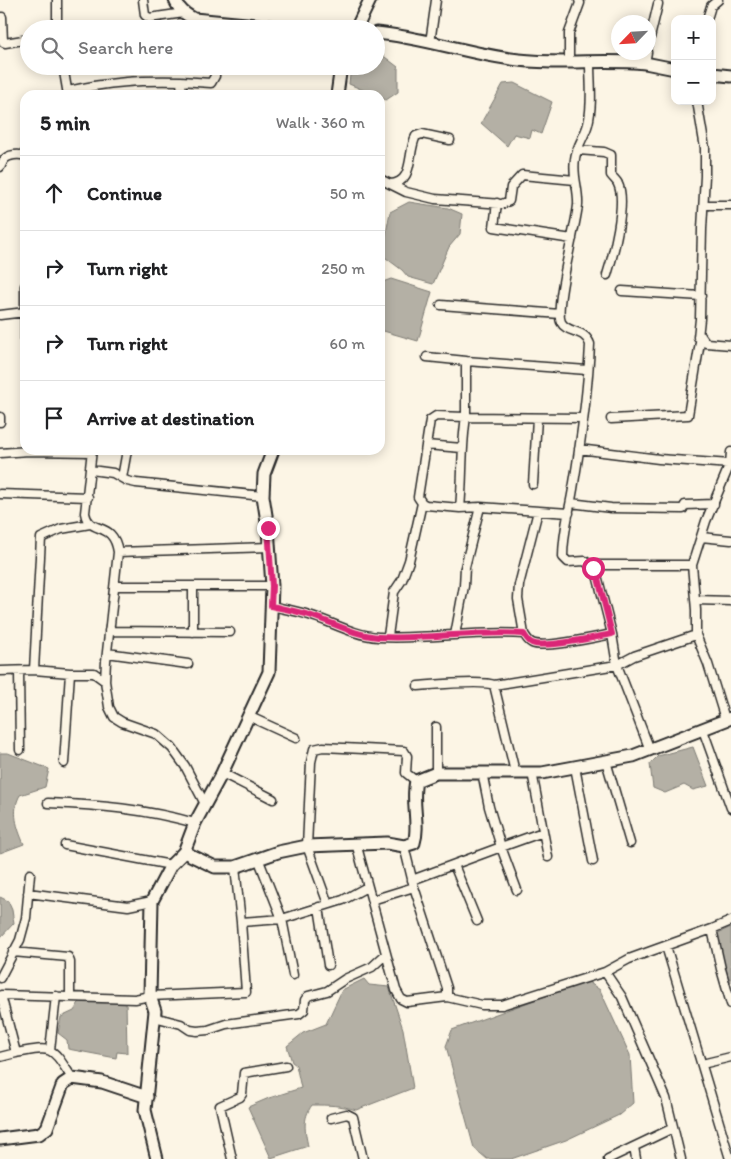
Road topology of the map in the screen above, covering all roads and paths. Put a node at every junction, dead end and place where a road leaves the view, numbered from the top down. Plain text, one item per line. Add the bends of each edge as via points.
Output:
1 (56, 0) edge
2 (143, 0) edge
3 (175, 0) edge
4 (370, 0) edge
5 (436, 0) edge
6 (579, 0) edge
7 (718, 0) edge
8 (658, 4) dead end
9 (184, 13) junction
10 (655, 15) edge
11 (708, 15) edge
12 (2, 17) dead end
13 (57, 20) edge
14 (197, 20) edge
15 (360, 20) edge
16 (385, 34) edge
17 (20, 41) edge
18 (430, 43) junction
19 (624, 60) edge
20 (651, 60) edge
21 (569, 63) junction
22 (590, 63) junction
23 (671, 67) edge
24 (716, 74) edge
25 (65, 75) edge
26 (215, 75) edge
27 (340, 75) edge
28 (731, 76) edge
29 (182, 81) junction
30 (67, 90) edge
31 (81, 90) edge
32 (182, 90) edge
33 (338, 90) edge
34 (698, 105) edge
35 (450, 140) dead end
36 (578, 150) junction
37 (20, 155) edge
38 (0, 167) edge
39 (575, 180) junction
40 (385, 182) edge
41 (390, 184) junction
42 (498, 203) junction
43 (704, 205) junction
44 (731, 205) edge
45 (572, 239) junction
46 (607, 275) dead end
47 (622, 291) dead end
48 (701, 296) junction
49 (441, 305) dead end
50 (20, 312) edge
51 (560, 314) junction
52 (0, 315) edge
53 (701, 336) junction
54 (731, 345) edge
55 (427, 357) dead end
56 (466, 361) junction
57 (588, 370) junction
58 (0, 417) edge
59 (466, 417) junction
60 (537, 418) junction
61 (583, 418) junction
62 (611, 419) dead end
63 (0, 422) edge
64 (426, 446) junction
65 (462, 448) junction
66 (579, 449) junction
67 (20, 452) edge
68 (731, 452) edge
69 (0, 453) edge
70 (92, 455) edge
71 (126, 455) edge
72 (271, 455) edge
73 (730, 464) edge
74 (91, 470) junction
75 (122, 478) junction
76 (533, 484) dead end
77 (0, 494) edge
78 (263, 496) junction
79 (88, 497) junction
80 (422, 503) junction
81 (571, 503) junction
82 (714, 504) junction
83 (480, 507) junction
84 (460, 508) junction
85 (538, 511) junction
86 (568, 513) junction
87 (90, 524) junction
88 (701, 536) junction
89 (731, 540) edge
90 (269, 547) junction
91 (118, 552) junction
92 (590, 565) junction
93 (692, 565) junction
94 (115, 586) junction
95 (193, 586) junction
96 (272, 586) junction
97 (695, 600) junction
98 (731, 601) edge
99 (271, 606) junction
100 (109, 631) junction
101 (193, 632) junction
102 (230, 632) dead end
103 (524, 634) junction
104 (612, 634) junction
105 (455, 635) junction
106 (388, 636) junction
107 (696, 636) junction
108 (106, 653) junction
109 (188, 664) dead end
110 (617, 665) junction
111 (34, 670) junction
112 (0, 671) edge
113 (19, 671) junction
114 (70, 673) junction
115 (105, 680) junction
116 (494, 685) junction
117 (418, 686) dead end
118 (248, 716) junction
119 (728, 719) edge
120 (436, 727) dead end
121 (702, 730) junction
122 (296, 738) dead end
123 (20, 750) dead end
124 (650, 750) junction
125 (606, 761) junction
126 (64, 763) dead end
127 (575, 767) junction
128 (222, 772) junction
129 (482, 772) junction
130 (515, 772) junction
131 (532, 772) junction
132 (436, 773) junction
133 (416, 781) junction
134 (273, 799) dead end
135 (48, 803) dead end
136 (205, 804) junction
137 (731, 808) edge
138 (195, 823) junction
139 (543, 832) junction
140 (356, 843) junction
141 (630, 843) dead end
142 (65, 845) dead end
143 (307, 846) junction
144 (404, 846) junction
145 (501, 847) junction
146 (184, 852) junction
147 (548, 856) dead end
148 (258, 858) junction
149 (593, 861) dead end
150 (170, 865) junction
151 (454, 865) junction
152 (235, 867) junction
153 (30, 874) dead end
154 (413, 884) junction
155 (367, 887) junction
156 (517, 890) dead end
157 (28, 894) junction
158 (372, 900) junction
159 (152, 902) junction
160 (328, 904) junction
161 (319, 907) junction
162 (282, 920) junction
163 (477, 921) dead end
164 (731, 921) edge
165 (241, 922) junction
166 (712, 929) junction
167 (666, 946) junction
168 (13, 952) junction
169 (385, 955) junction
170 (328, 965) dead end
171 (605, 972) junction
172 (293, 975) dead end
173 (0, 980) edge
174 (729, 988) edge
175 (1, 995) edge
176 (56, 996) junction
177 (150, 996) junction
178 (70, 997) junction
179 (447, 997) junction
180 (731, 1004) edge
181 (154, 1017) junction
182 (50, 1050) junction
183 (16, 1053) junction
184 (0, 1057) edge
185 (731, 1057) edge
186 (702, 1064) junction
187 (286, 1066) dead end
188 (72, 1078) junction
189 (147, 1097) junction
190 (331, 1118) dead end
191 (673, 1128) junction
192 (0, 1139) edge
193 (634, 1147) junction
194 (157, 1159) edge
195 (232, 1159) edge
196 (363, 1159) edge
197 (608, 1159) edge
198 (636, 1159) edge
199 (681, 1159) edge
200 (730, 1159) edge

1 - 13 street
2 - 9 street via 145,14 149,18
3 - 9 street
4 - 15 street
5 - 18 street
6 - 21 street via 569,33
7 - 11 street via 711,6
8 - 10 street
9 - 14 street
12 - 17 street via 3,42
16 - 18 street
18 - 21 street via 517,60
19 - 22 street
20 - 23 street
21 - 22 street
22 - 36 street via 591,107
24 - 28 street
25 - 30 street
26 - 29 street via 211,82
27 - 33 street
29 - 31 street via 116,82
29 - 32 street
34 - 43 street via 705,148
35 - 41 street via 422,134 416,136 405,178 397,184
36 - 39 street
36 - 46 street via 610,155 611,176 620,188 621,213
37 - 38 street via 6,158
39 - 42 street via 522,175 511,187 509,201
39 - 45 street via 578,205
40 - 41 street
41 - 42 street via 406,192 436,199
42 - 45 street via 494,227
43 - 44 street
43 - 48 street
45 - 51 street
47 - 48 street
48 - 53 street via 698,337
49 - 51 street
50 - 52 street
51 - 57 street via 566,327 588,338
53 - 54 street via 706,343
53 - 62 street via 688,415
55 - 56 street
56 - 57 street
56 - 59 street
57 - 61 street
58 - 63 street
59 - 60 street
59 - 64 street via 432,417
59 - 65 street
60 - 61 street
60 - 76 street
61 - 66 street
64 - 65 street
64 - 80 street via 418,497
65 - 84 street
66 - 73 street
66 - 81 street
67 - 69 street
68 - 73 street
70 - 74 street
71 - 75 street
72 - 78 street via 264,474
73 - 82 street
74 - 75 street
74 - 79 street
75 - 78 street via 136,483
77 - 79 street
78 - 90 street
79 - 87 street via 85,513
80 - 84 street
80 - 106 street via 409,561 394,592
81 - 82 street via 611,508 683,509 685,505
81 - 86 street
82 - 88 street
83 - 84 street
83 - 85 street
83 - 105 street
85 - 86 street
85 - 103 street via 519,585
86 - 92 street via 563,557 568,562 585,561
87 - 91 street via 114,536
87 - 111 street via 61,529 41,538
88 - 89 street
88 - 93 street
90 - 91 street
90 - 96 street
91 - 94 street
92 - 93 street
92 - 104 street via 597,574
93 - 97 street
94 - 95 street
94 - 100 street
95 - 96 street
95 - 101 street
96 - 99 street
97 - 98 street
97 - 107 street
99 - 106 street via 309,615 345,629 377,637
99 - 118 street via 269,672
100 - 101 street
100 - 108 street
101 - 102 street
103 - 104 street via 533,644
103 - 105 street
104 - 110 street
105 - 106 street
107 - 110 street via 634,656
107 - 119 street
108 - 109 street
108 - 115 street
110 - 116 street
110 - 124 street
111 - 113 street
111 - 114 street
112 - 113 street
113 - 123 street
114 - 115 street via 94,673
114 - 126 street
115 - 136 street via 114,717 156,734 172,748
116 - 117 street
116 - 130 street
118 - 122 street
118 - 128 street
119 - 121 street
120 - 132 street
121 - 124 street
121 - 137 street
124 - 125 street
125 - 127 street
125 - 141 street
127 - 131 street
127 - 149 street
128 - 134 street
128 - 136 street
129 - 130 street
129 - 132 street
129 - 145 street
130 - 131 street
131 - 139 street
132 - 133 street
133 - 143 street via 406,772 407,756 404,752 317,747 311,762
133 - 144 street via 413,793 416,836 414,843
135 - 138 street via 96,804 160,813
136 - 138 street
138 - 146 street
139 - 145 street
139 - 147 street
140 - 143 street
140 - 144 street
140 - 155 street
142 - 150 street
143 - 148 street
143 - 160 street
144 - 154 street
145 - 151 street
145 - 156 street
146 - 150 street
146 - 152 street via 215,866
148 - 152 street
148 - 162 street
150 - 159 street
151 - 154 street
151 - 163 street
152 - 165 street
153 - 157 street
154 - 158 street
154 - 179 street via 447,988
155 - 158 street
155 - 160 street
157 - 159 street via 128,906
157 - 168 street via 26,918
158 - 169 street
159 - 177 street
160 - 161 street
161 - 162 street
161 - 170 street
162 - 165 street
162 - 172 street
164 - 166 street
165 - 177 street via 246,992
166 - 167 street
166 - 174 street via 720,969
167 - 171 street via 629,959
167 - 186 street
168 - 173 street
168 - 178 street via 68,957
169 - 179 street via 401,999 407,1002
169 - 181 street via 372,967 327,991 308,996 304,1010 299,1014 197,1031
171 - 179 street via 502,1005 482,1005
171 - 191 street via 622,997 666,1098
173 - 175 street
174 - 180 street
175 - 176 street
175 - 183 street
176 - 178 street
176 - 182 street
177 - 178 street via 135,999
177 - 181 street
181 - 189 street
182 - 183 street
182 - 188 street
183 - 184 street
185 - 186 street
186 - 200 street
187 - 195 street via 244,1073 240,1097 220,1106
188 - 189 street via 102,1082
188 - 192 street via 63,1084 47,1128 39,1134
189 - 194 street via 145,1110
190 - 196 street via 347,1114 354,1117
191 - 193 street
191 - 199 street
193 - 197 street
193 - 198 street

